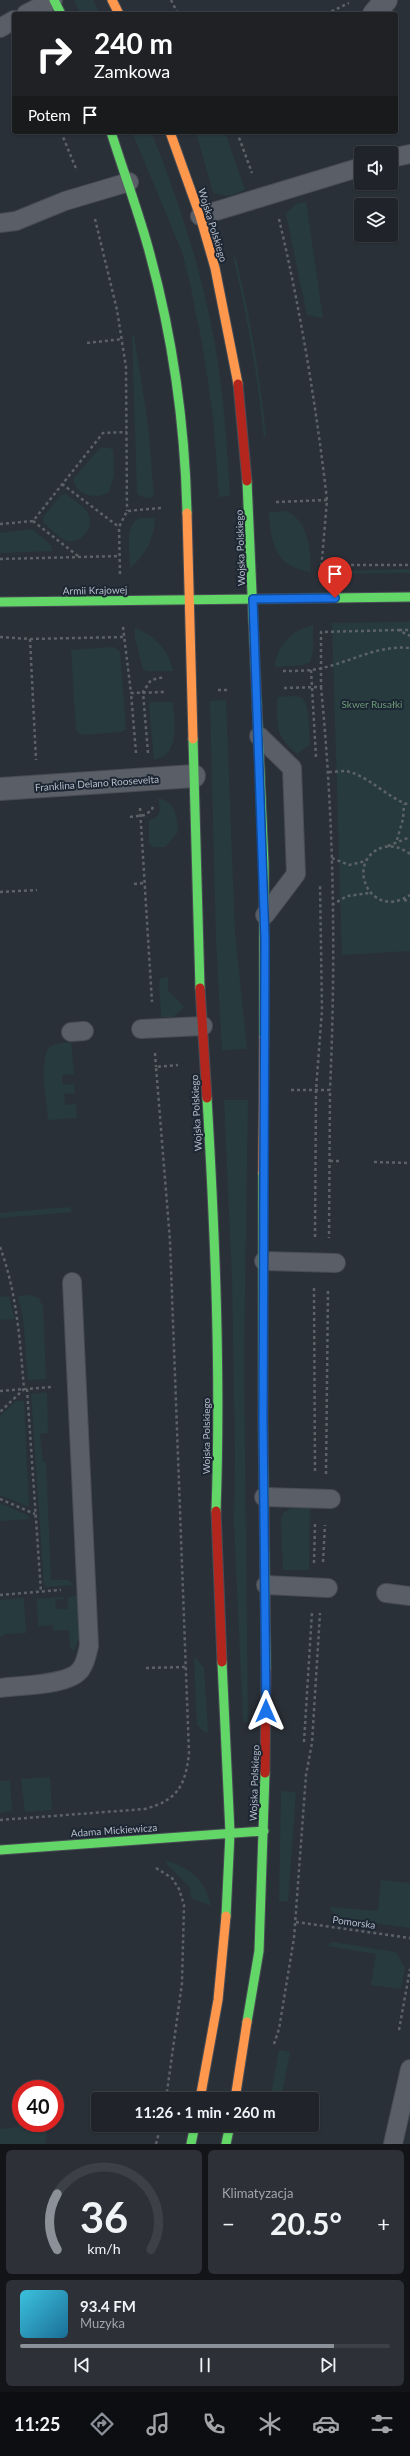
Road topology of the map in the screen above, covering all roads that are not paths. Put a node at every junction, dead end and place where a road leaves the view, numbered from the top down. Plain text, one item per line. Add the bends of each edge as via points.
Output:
1 (54, 0) edge
2 (112, 0) edge
3 (386, 0) edge
4 (30, 12) edge
5 (59, 12) edge
6 (118, 12) edge
7 (376, 12) edge
8 (12, 21) edge
9 (0, 28) edge
10 (112, 134) edge
11 (171, 134) edge
12 (410, 154) edge
13 (398, 157) edge
14 (354, 169) edge
15 (129, 182) junction
16 (200, 216) junction
17 (0, 223) edge
18 (410, 597) edge
19 (253, 599) junction
20 (191, 600) junction
21 (0, 602) edge
22 (259, 736) junction
23 (194, 776) junction
24 (0, 789) edge
25 (265, 915) junction
26 (203, 1026) junction
27 (147, 1028) road end
28 (264, 1261) junction
29 (326, 1263) road end
30 (72, 1282) dead end
31 (264, 1497) junction
32 (324, 1498) road end
33 (266, 1585) junction
34 (321, 1588) road end
35 (386, 1593) dead end
36 (410, 1596) edge
37 (0, 1688) edge
38 (264, 1831) junction
39 (230, 1833) junction
40 (0, 1850) edge
41 (410, 2069) edge
42 (201, 2092) edge
43 (237, 2092) edge
44 (194, 2132) edge
45 (229, 2132) edge
46 (191, 2144) edge
47 (226, 2144) edge
48 (393, 2144) edge

1 - 4 lane
1 - 5 street
2 - 6 street
3 - 7 street
8 - 9 lane
10 - 15 street, Wojska Polskiego
11 - 16 street, Wojska Polskiego
12 - 13 lane
14 - 16 lane
15 - 17 lane via 16,221
15 - 20 street, Wojska Polskiego via 148,246 168,331 181,421
16 - 19 street, Wojska Polskiego via 226,313 238,378 244,436
18 - 19 street, Armii Krajowej
19 - 20 street, Armii Krajowej
19 - 22 street, Wojska Polskiego
20 - 21 street, Armii Krajowej
20 - 23 street, Wojska Polskiego
22 - 25 street, Wojska Polskiego
22 - 25 lane via 292,768 296,867 296,874
23 - 24 street, Franklina Delano Roosevelta
23 - 26 street, Wojska Polskiego
25 - 28 street, Wojska Polskiego
26 - 27 lane
26 - 39 street, Wojska Polskiego via 213,1225 218,1462 216,1522
28 - 29 lane
28 - 31 street, Wojska Polskiego
30 - 37 lane via 89,1646 81,1671 72,1677 60,1681
31 - 32 lane
31 - 33 street, Wojska Polskiego
33 - 34 lane
33 - 38 street, Wojska Polskiego
35 - 36 lane
38 - 39 street, Adama Mickiewicza
38 - 43 street, Wojska Polskiego via 259,1951
39 - 40 street, Adama Mickiewicza
39 - 42 street, Wojska Polskiego via 230,1881 221,1986
41 - 48 lane
44 - 46 street
45 - 47 street

